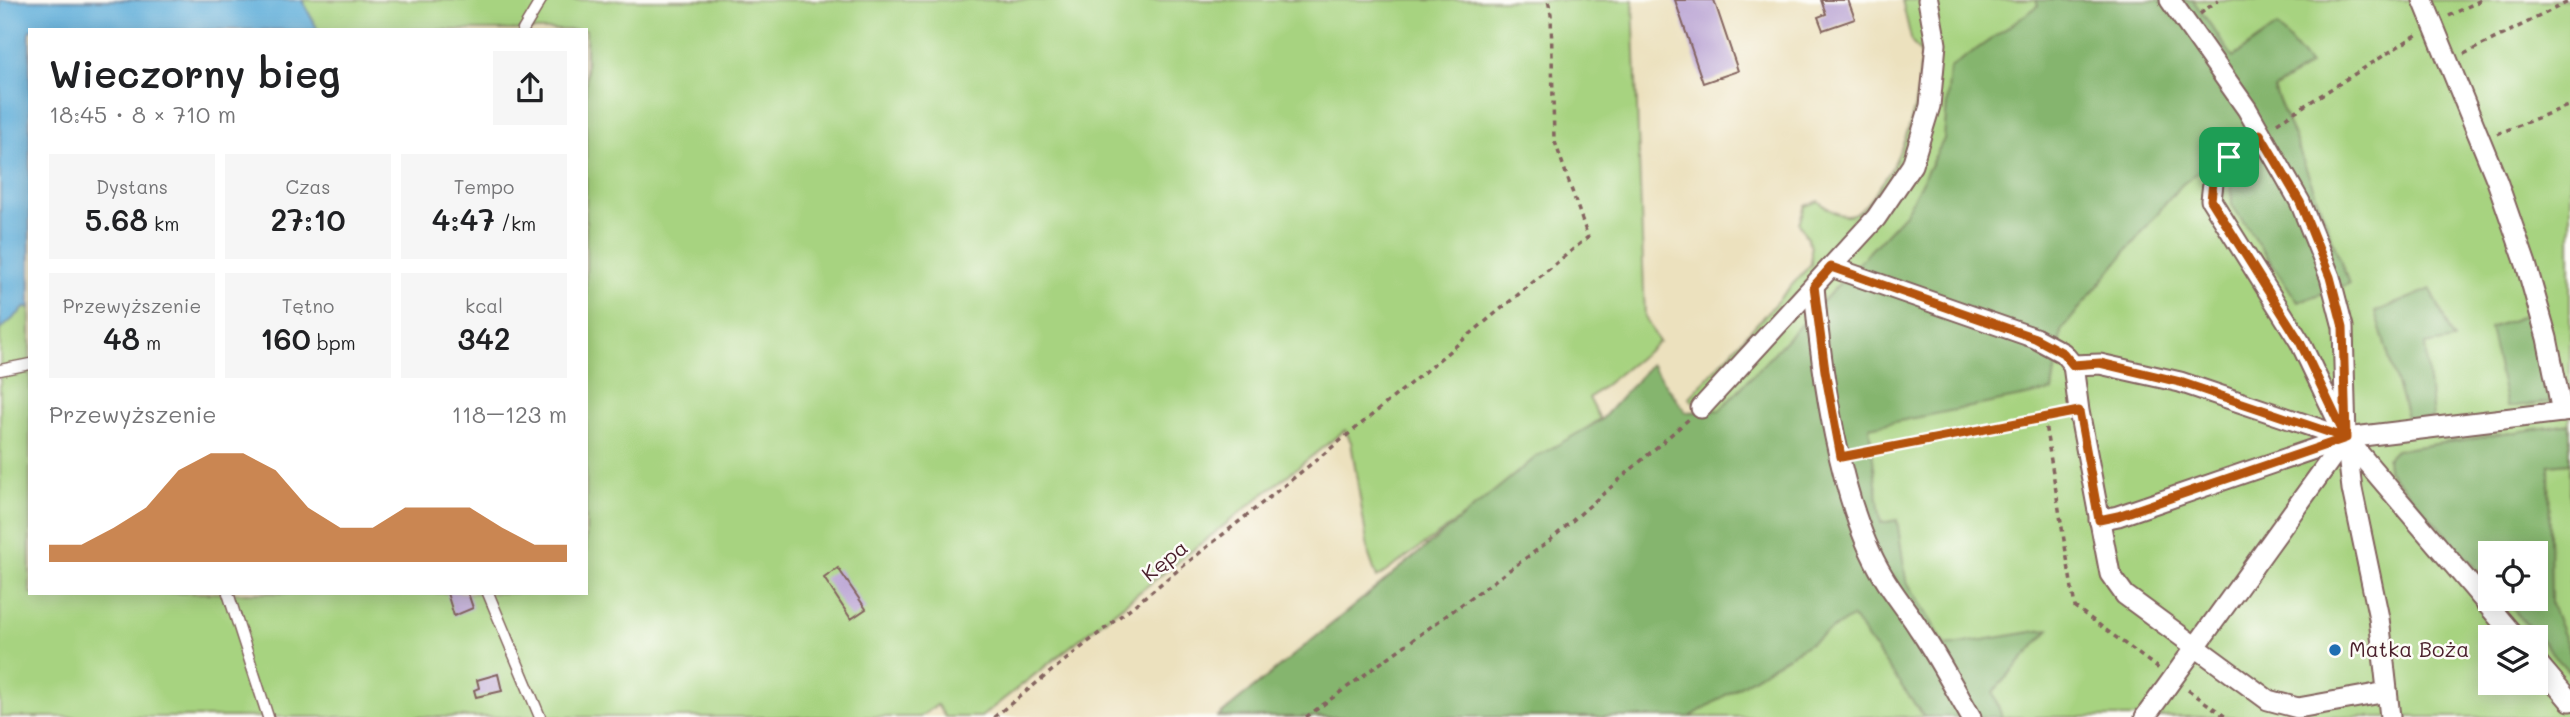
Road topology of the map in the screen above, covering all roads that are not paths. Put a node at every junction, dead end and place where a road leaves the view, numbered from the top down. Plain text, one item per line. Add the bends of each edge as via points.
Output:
1 (541, 0) edge
2 (1928, 0) edge
3 (2170, 0) edge
4 (2423, 0) edge
5 (524, 28) edge
6 (2260, 134) junction
7 (1831, 267) junction
8 (1814, 286) junction
9 (28, 364) edge
10 (2073, 365) junction
11 (0, 370) edge
12 (1701, 408) road end
13 (2566, 411) edge
14 (2346, 438) junction
15 (2099, 520) junction
16 (230, 595) edge
17 (489, 595) edge
18 (2505, 625) edge
19 (2195, 649) junction
20 (2548, 675) edge
21 (2387, 692) junction
22 (2570, 701) edge
23 (268, 717) edge
24 (540, 717) edge
25 (1971, 717) edge
26 (2146, 717) edge
27 (2390, 717) edge

1 - 5 lane
2 - 7 street via 1936,44 1930,106 1912,164 1875,218
3 - 6 street via 2247,108
4 - 13 street via 2526,264
6 - 14 street via 2300,202 2330,277 2343,327
6 - 14 street via 2214,174 2211,200 2300,342
7 - 8 street
7 - 10 street via 2035,338 2063,353
8 - 12 street
8 - 25 street via 1841,457 1862,530 1882,575
9 - 11 lane
10 - 14 street via 2100,363 2180,382
10 - 15 street
13 - 14 street
14 - 15 street
14 - 18 street
14 - 19 street
14 - 21 street via 2379,618
15 - 19 street via 2110,575 2124,595
16 - 23 lane
17 - 24 lane
19 - 21 street via 2268,700 2298,708
19 - 26 street
20 - 22 street
21 - 27 street

